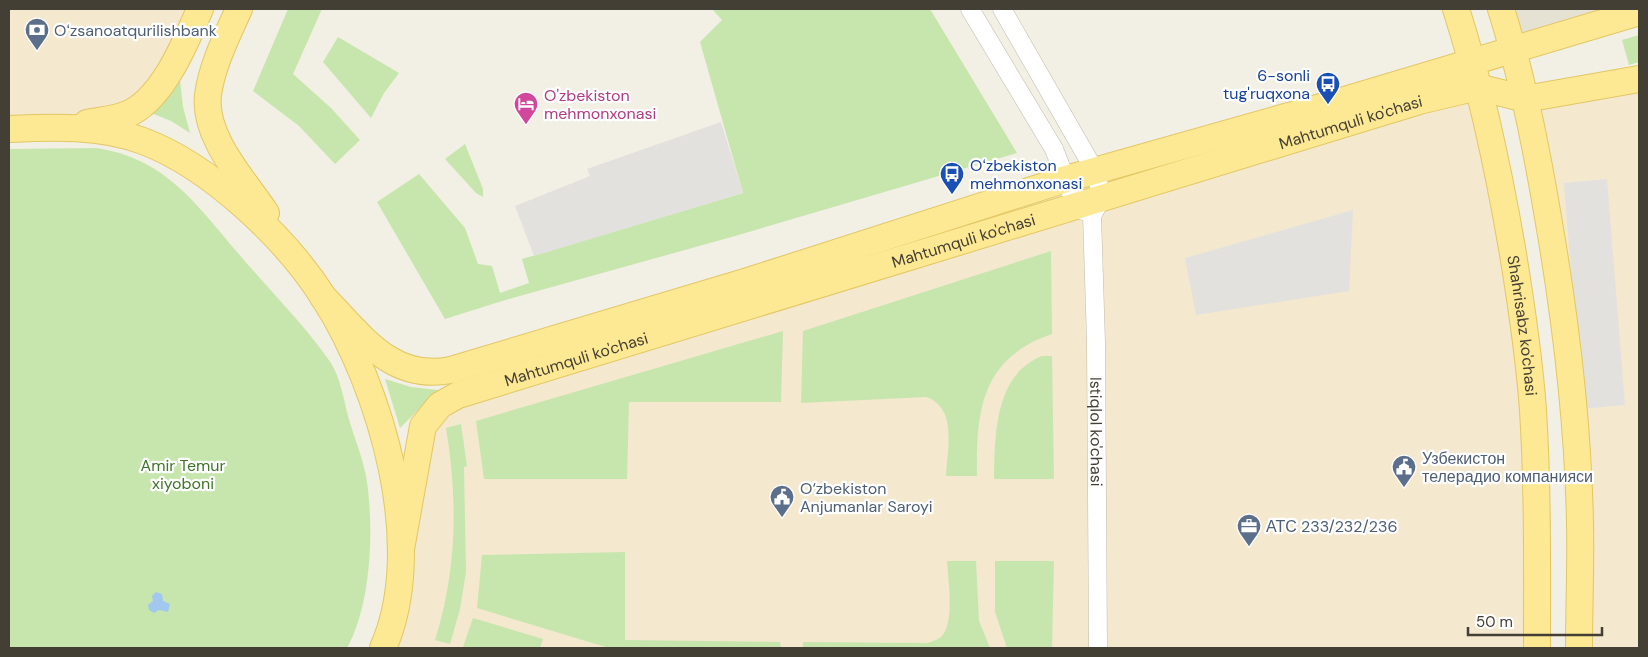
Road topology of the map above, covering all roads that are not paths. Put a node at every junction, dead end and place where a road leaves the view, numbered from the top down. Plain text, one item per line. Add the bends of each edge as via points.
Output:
1 (200, 9) edge
2 (239, 9) edge
3 (970, 9) edge
4 (1002, 9) edge
5 (1456, 9) edge
6 (1501, 9) edge
7 (1639, 12) edge
8 (1513, 50) junction
9 (1475, 74) junction
10 (1639, 80) edge
11 (1525, 100) junction
12 (58, 127) junction
13 (9, 129) edge
14 (1095, 171) junction
15 (1066, 179) junction
16 (1090, 206) junction
17 (319, 290) junction
18 (401, 549) junction
19 (383, 648) edge
20 (1098, 648) edge
21 (1537, 648) edge
22 (1579, 648) edge

1 - 12 main road via 171,69 140,106 117,117
2 - 17 main road via 211,83 208,102 212,127 222,149
3 - 15 street via 1054,149
4 - 14 street
5 - 9 main road, Shahrisabz ko'chasi
6 - 8 main road
7 - 8 main road, Mahtumquli ko'chasi
8 - 9 main road, Mahtumquli ko'chasi
8 - 11 main road
9 - 11 main road, Mahtumquli ko'chasi
9 - 14 main road, Mahtumquli ko'chasi
9 - 16 main road, Mahtumquli ko'chasi via 1419,100
9 - 21 main road, Shahrisabz ko'chasi via 1500,181 1530,379 1538,520
10 - 11 main road, Mahtumquli ko'chasi
11 - 22 main road via 1554,253 1574,408 1580,524
12 - 13 main road
12 - 17 main road via 94,129 128,136 177,157 233,197 284,247
14 - 15 main road, Mahtumquli ko'chasi
14 - 16 street
15 - 16 street
15 - 17 main road, Mahtumquli ko'chasi via 745,282 441,372 419,372 386,359
16 - 18 main road, Mahtumquli ko'chasi via 451,398 430,415 421,433
16 - 20 street, Istiqlol ko'chasi via 1096,342
17 - 18 main road via 353,353 378,422 395,490
18 - 19 main road via 399,595

